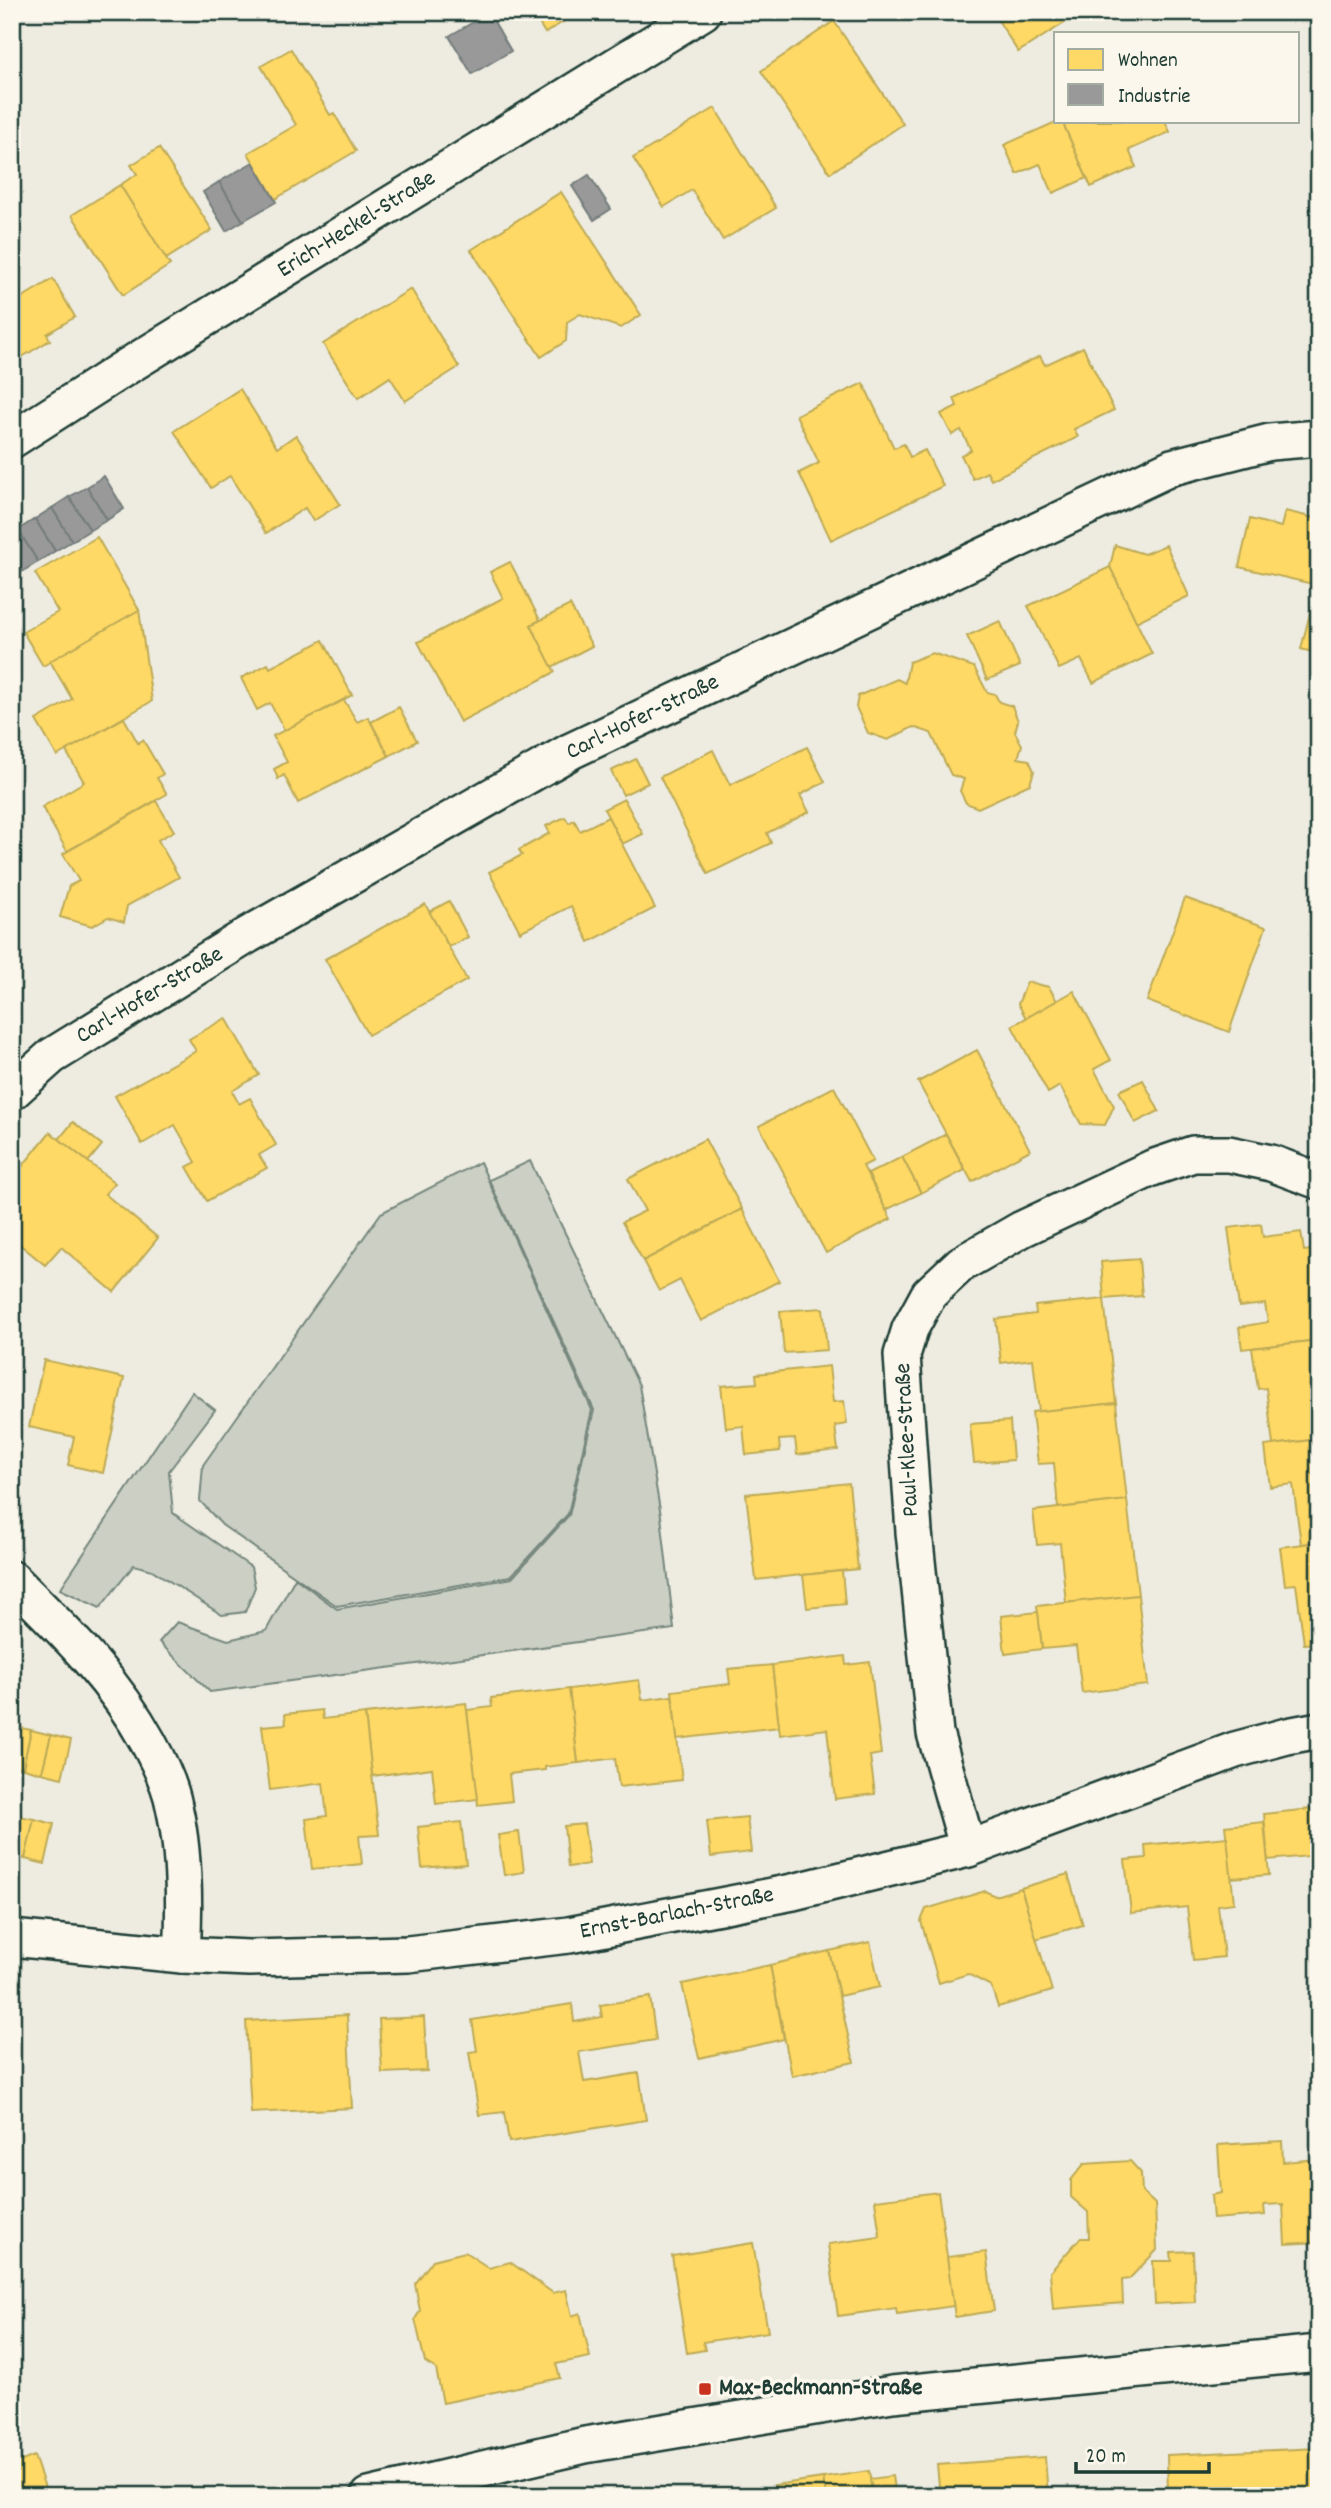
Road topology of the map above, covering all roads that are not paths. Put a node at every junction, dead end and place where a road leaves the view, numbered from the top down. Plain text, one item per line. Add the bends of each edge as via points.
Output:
1 (703, 12) edge
2 (1319, 438) edge
3 (12, 440) edge
4 (12, 1092) edge
5 (1319, 1181) edge
6 (12, 1579) edge
7 (1319, 1730) edge
8 (968, 1849) junction
9 (12, 1938) edge
10 (181, 1955) junction
11 (1319, 2353) edge
12 (369, 2496) edge

1 - 3 street, Erich-Heckel-Straße
2 - 4 street, Carl-Hofer-Straße via 1270,442 1171,467 571,751 248,935 52,1056
5 - 8 street, Paul-Klee-Straße via 1229,1154 1193,1154 1118,1182 961,1264 929,1294 910,1329 902,1355 935,1734
6 - 10 street via 87,1654 131,1711 160,1765 174,1805 180,1845 185,1907
7 - 8 street, Ernst-Barlach-Straße via 1235,1750
8 - 10 street, Ernst-Barlach-Straße via 793,1892 569,1935 408,1954
9 - 10 street, Ernst-Barlach-Straße
11 - 12 street via 892,2394 584,2445

